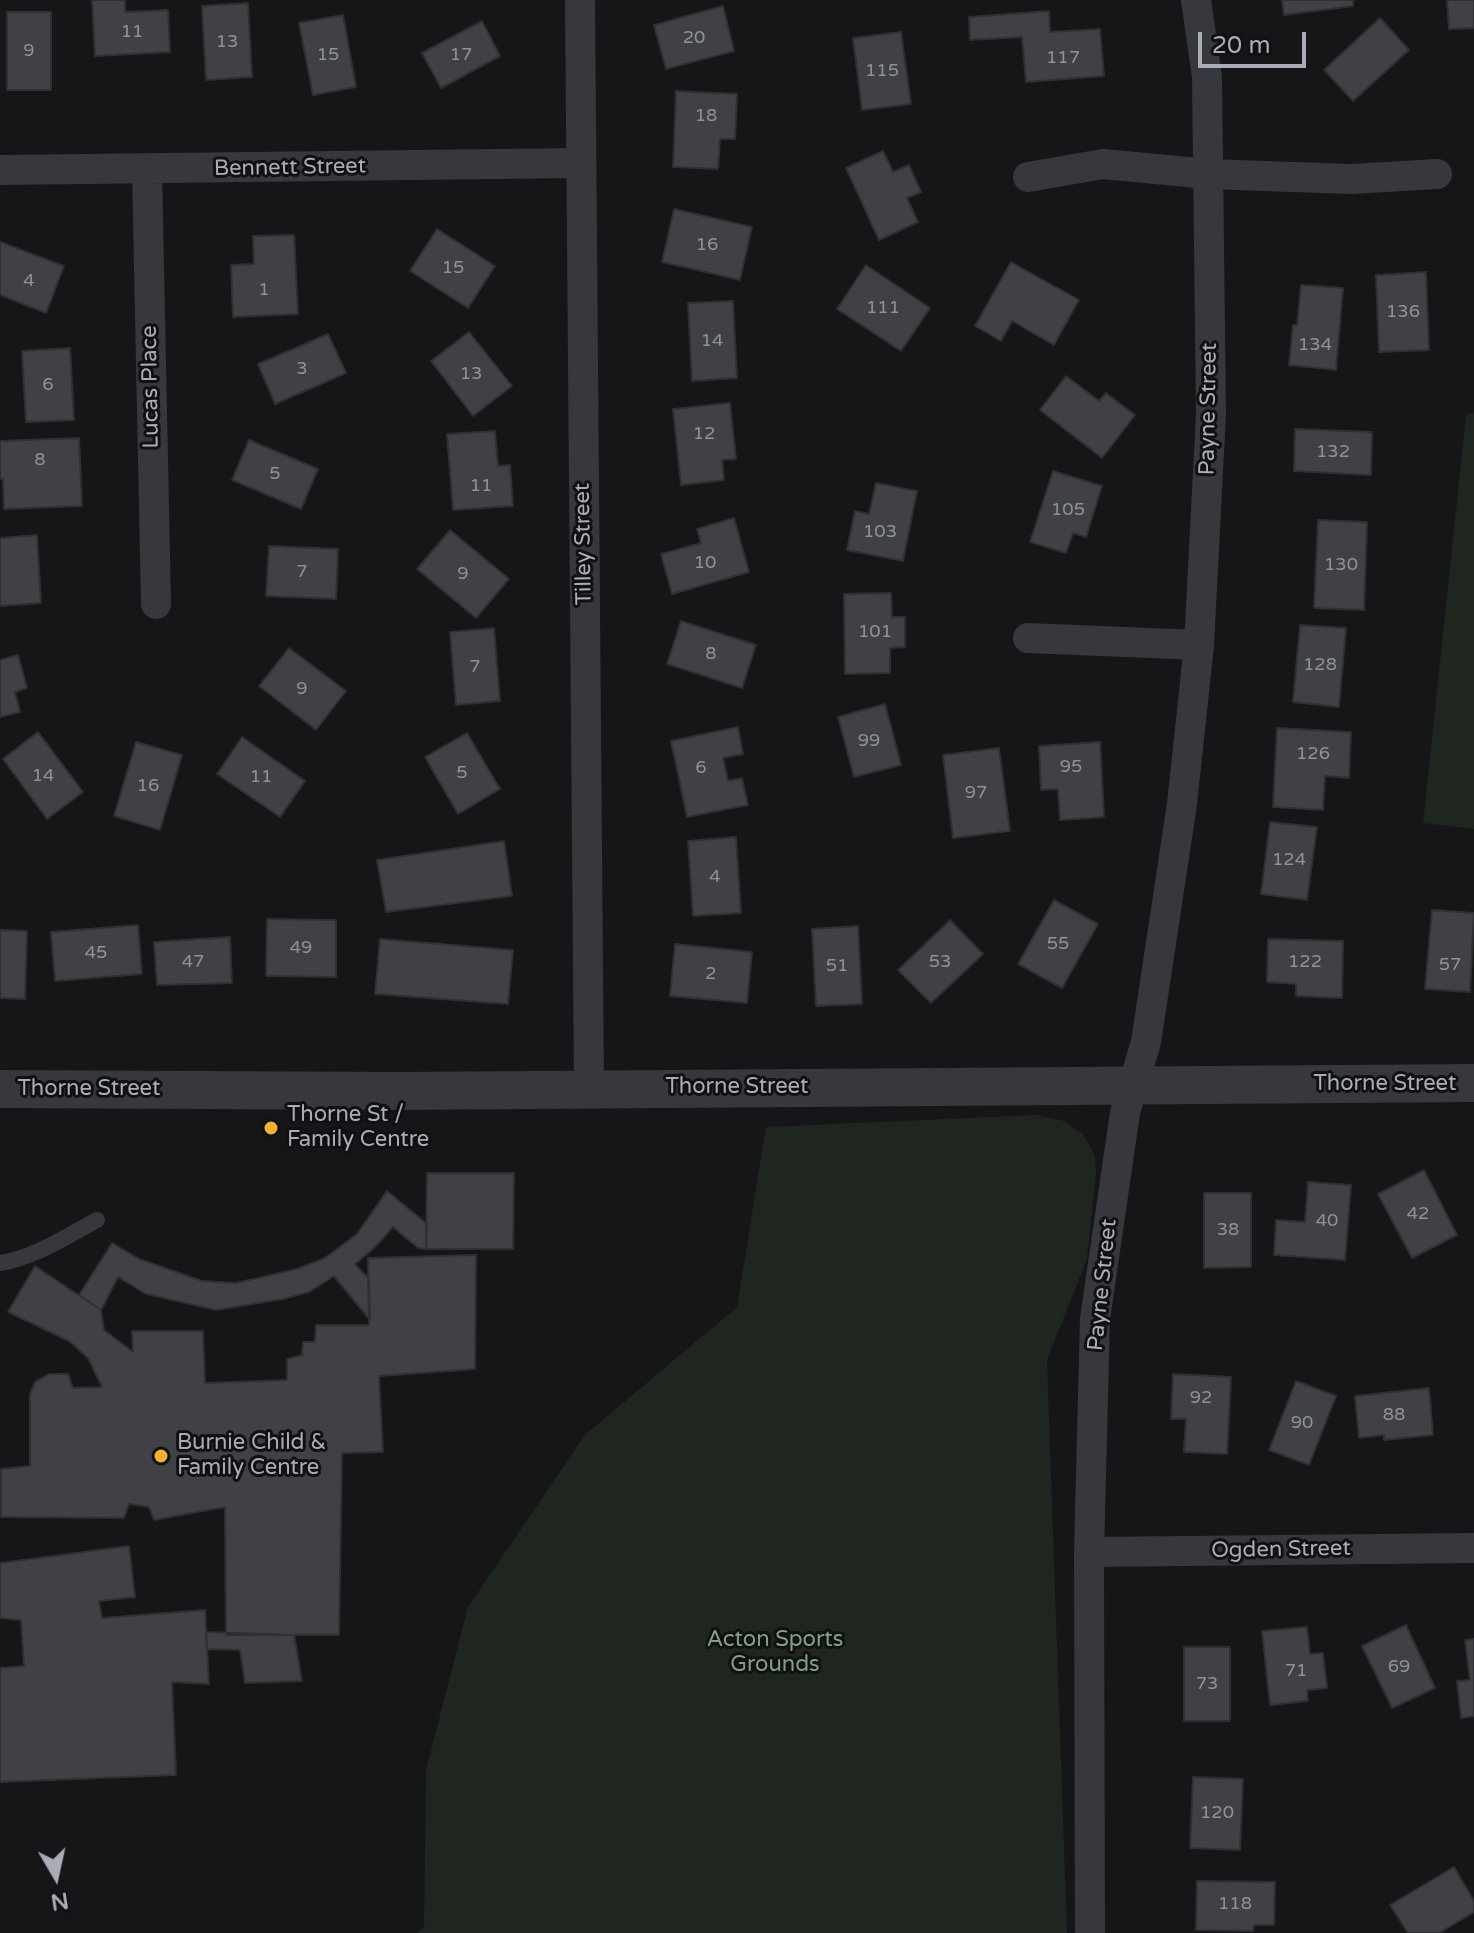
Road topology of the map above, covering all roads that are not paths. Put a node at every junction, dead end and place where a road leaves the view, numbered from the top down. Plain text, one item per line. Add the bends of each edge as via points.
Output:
1 (580, 0) edge
2 (1196, 0) edge
3 (580, 163) junction
4 (0, 170) edge
5 (147, 170) junction
6 (1209, 174) junction
7 (1437, 174) dead end
8 (1028, 177) dead end
9 (156, 604) dead end
10 (1028, 638) dead end
11 (1199, 645) junction
12 (1474, 1083) edge
13 (1135, 1084) junction
14 (589, 1088) junction
15 (0, 1089) edge
16 (97, 1220) dead end
17 (0, 1263) edge
18 (1474, 1548) edge
19 (1089, 1552) junction
20 (1090, 1933) edge

1 - 3 street, Tilley Street
2 - 6 street, Payne Street via 1207,77
3 - 5 street, Bennett Street
3 - 14 street, Tilley Street
4 - 5 street, Bennett Street
5 - 9 street, Lucas Place
6 - 7 street via 1351,179
6 - 8 street via 1103,164
6 - 11 street, Payne Street via 1211,414
10 - 11 street
11 - 13 street, Payne Street via 1180,819
12 - 13 street, Thorne Street
13 - 14 street, Thorne Street
13 - 19 street, Payne Street via 1125,1113 1095,1319
14 - 15 street, Thorne Street
16 - 17 lane
18 - 19 street, Ogden Street
19 - 20 street, Payne Street

